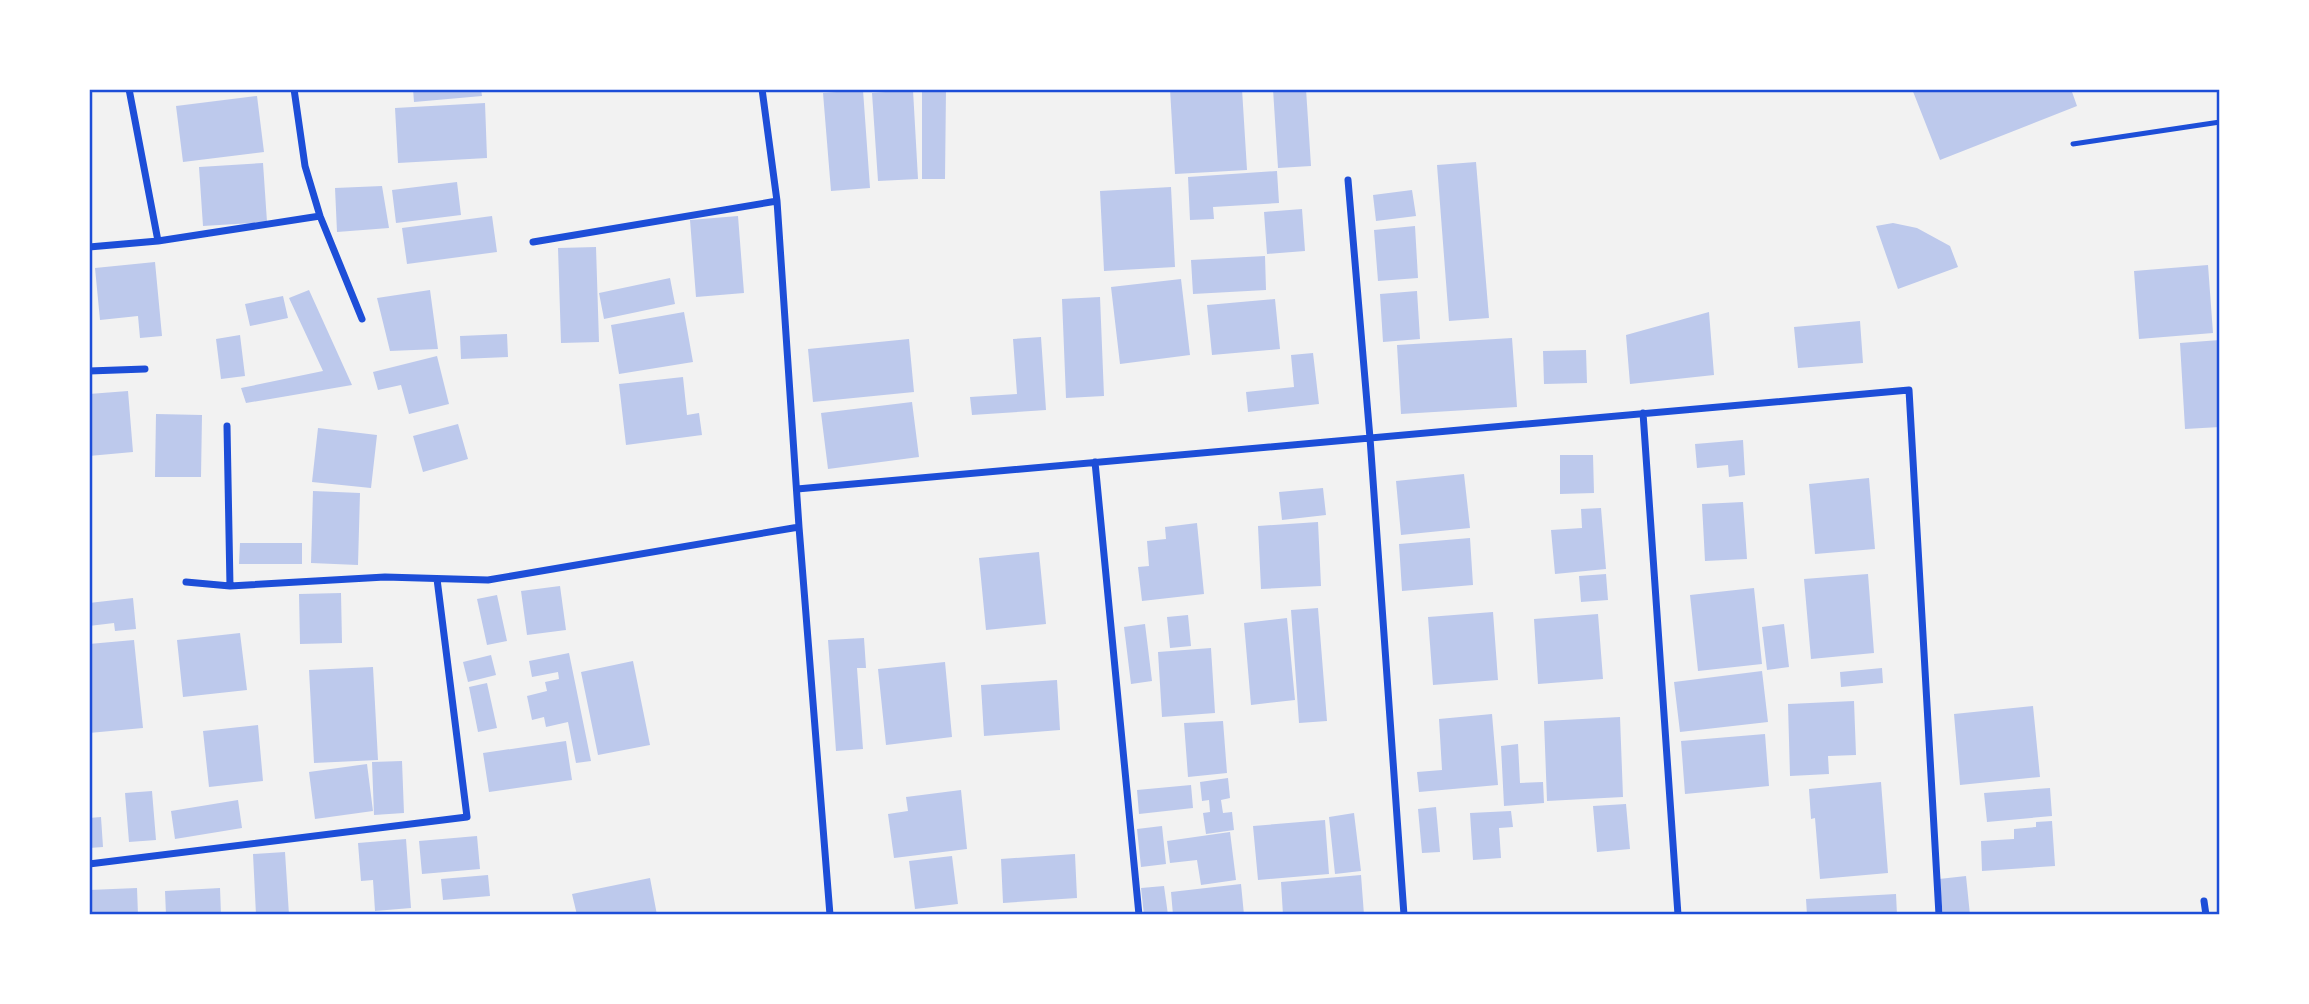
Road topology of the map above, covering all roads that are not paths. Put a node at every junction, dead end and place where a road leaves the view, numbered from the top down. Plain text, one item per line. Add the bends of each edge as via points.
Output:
1 (129, 89) edge
2 (294, 89) edge
3 (762, 89) edge
4 (2220, 122) edge
5 (2073, 144) dead end
6 (1348, 180) dead end
7 (777, 201) junction
8 (320, 216) junction
9 (158, 241) junction
10 (533, 243) dead end
11 (89, 247) edge
12 (362, 319) dead end
13 (145, 369) dead end
14 (89, 371) edge
15 (1643, 413) junction
16 (228, 426) dead end
17 (1370, 438) junction
18 (1095, 462) junction
19 (797, 489) junction
20 (799, 527) junction
21 (437, 579) junction
22 (186, 582) dead end
23 (230, 586) junction
24 (89, 864) edge
25 (2204, 901) dead end
26 (830, 915) edge
27 (1139, 915) edge
28 (1404, 915) edge
29 (1678, 915) edge
30 (1939, 915) edge
31 (2206, 915) edge

1 - 9 street
2 - 8 street via 305,166
3 - 7 street
4 - 5 lane
6 - 17 street
7 - 10 street
7 - 19 street
8 - 9 street
8 - 12 street
9 - 11 street
13 - 14 street
15 - 17 street
15 - 29 street
15 - 30 street via 1909,390
16 - 23 street
17 - 18 street
17 - 28 street
18 - 19 street
18 - 27 street
19 - 20 street
20 - 21 street via 488,580
20 - 26 street
21 - 23 street
21 - 24 street via 467,817
22 - 23 street
25 - 31 street

